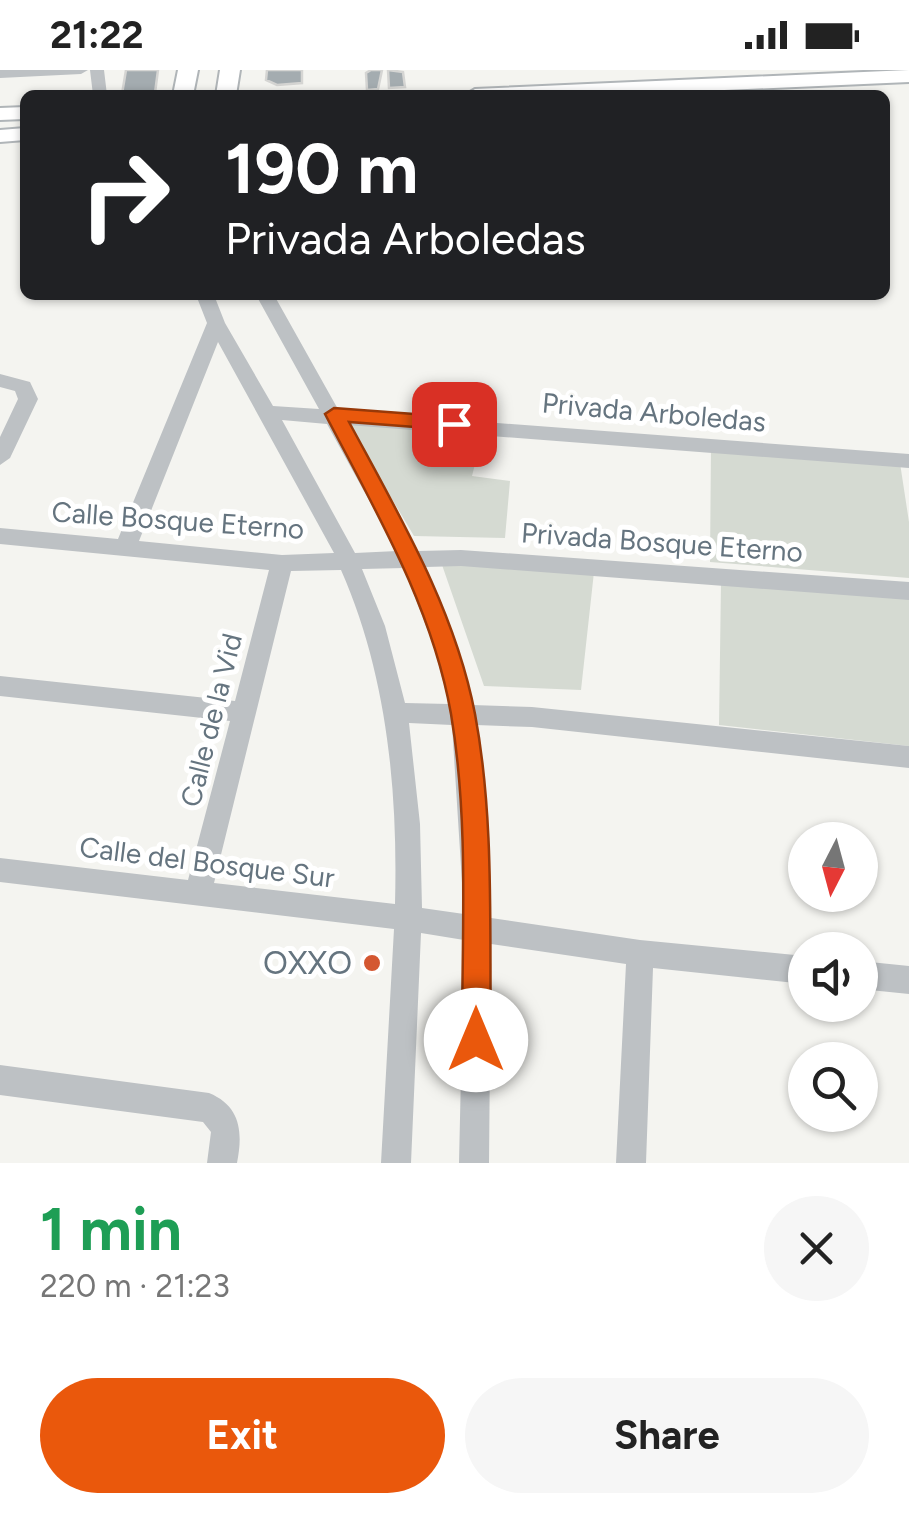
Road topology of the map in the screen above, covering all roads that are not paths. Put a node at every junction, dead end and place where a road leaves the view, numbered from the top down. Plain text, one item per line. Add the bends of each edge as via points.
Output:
1 (81, 70) edge
2 (0, 74) edge
3 (771, 76) edge
4 (909, 76) edge
5 (740, 77) edge
6 (549, 90) edge
7 (207, 300) edge
8 (268, 300) edge
9 (216, 323) junction
10 (0, 380) edge
11 (264, 412) junction
12 (334, 414) junction
13 (0, 458) edge
14 (909, 461) edge
15 (0, 536) edge
16 (125, 548) junction
17 (411, 557) junction
18 (347, 560) junction
19 (282, 563) junction
20 (909, 591) edge
21 (0, 686) edge
22 (244, 712) junction
23 (398, 714) junction
24 (463, 714) junction
25 (909, 757) edge
26 (0, 870) edge
27 (198, 893) junction
28 (406, 918) junction
29 (478, 929) junction
30 (640, 953) junction
31 (788, 968) edge
32 (878, 977) edge
33 (909, 980) edge
34 (0, 1080) edge
35 (222, 1163) edge
36 (396, 1163) edge
37 (474, 1163) edge
38 (632, 1163) edge

1 - 2 street
3 - 4 street
3 - 5 street
5 - 6 street
7 - 9 street
8 - 12 street
9 - 11 street
9 - 16 street
10 - 13 street via 15,382 28,399
11 - 12 street, Privada Arboledas
11 - 18 street
12 - 14 street, Privada Arboledas
12 - 17 street
15 - 16 street, Calle Bosque Eterno
16 - 19 street, Calle Bosque Eterno
17 - 18 street, Calle Bosque Eterno
17 - 20 street, Privada Bosque Eterno
17 - 24 street
18 - 19 street, Calle Bosque Eterno
18 - 23 street via 373,622
19 - 22 street, Calle de la Vid
21 - 22 street
22 - 27 street, Calle de la Vid
23 - 24 street
23 - 28 street
24 - 25 street
24 - 29 street
26 - 27 street, Calle del Bosque Sur
27 - 28 street, Calle del Bosque Sur
28 - 29 street, Calle del Bosque Sur
28 - 36 street
29 - 30 street, Calle del Bosque Sur
29 - 37 street
30 - 31 street, Calle del Bosque Sur
30 - 38 street
32 - 33 street
34 - 35 street via 209,1108 225,1122

